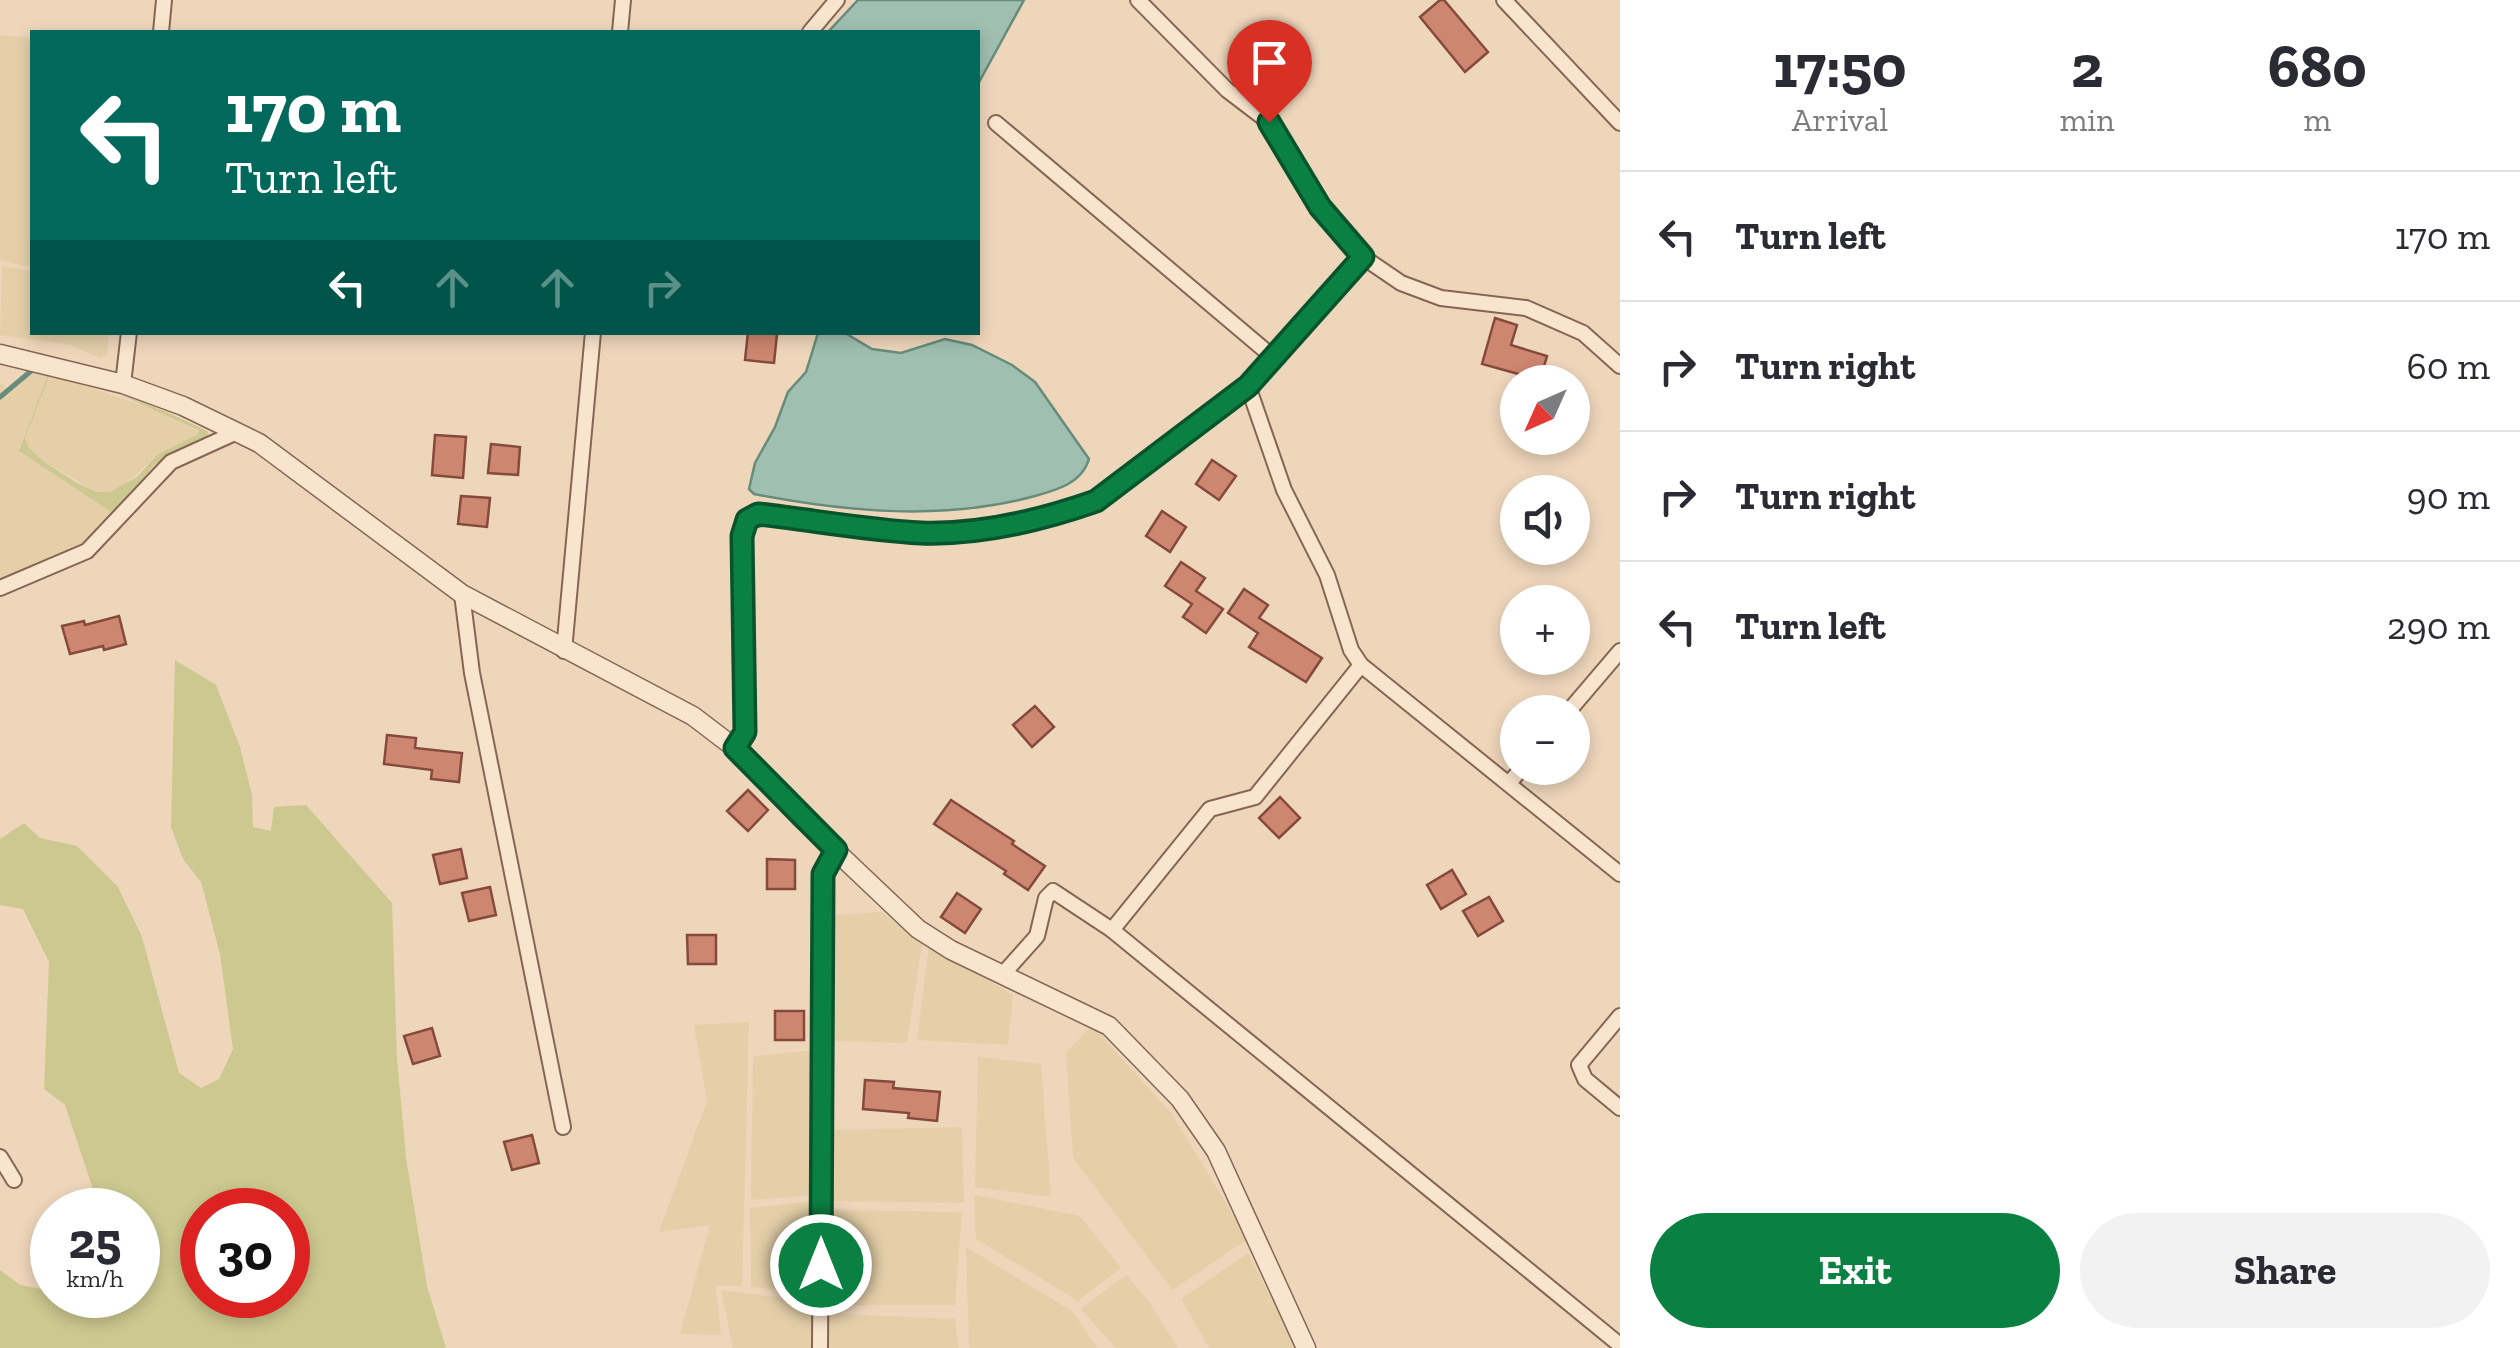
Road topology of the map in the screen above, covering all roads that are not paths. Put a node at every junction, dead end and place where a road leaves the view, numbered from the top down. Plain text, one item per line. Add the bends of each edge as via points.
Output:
1 (164, 0) edge
2 (624, 0) edge
3 (837, 0) edge
4 (1138, 0) edge
5 (1504, 0) edge
6 (160, 30) edge
7 (620, 30) edge
8 (812, 30) edge
9 (996, 123) dead end
10 (1620, 123) edge
11 (1363, 257) junction
12 (129, 335) edge
13 (594, 335) edge
14 (0, 354) edge
15 (1274, 358) junction
16 (1620, 366) edge
17 (123, 384) junction
18 (1248, 386) junction
19 (236, 432) junction
20 (0, 588) edge
21 (462, 594) junction
22 (564, 650) junction
23 (1620, 651) edge
24 (1360, 664) junction
25 (1582, 695) edge
26 (735, 748) junction
27 (1500, 774) edge
28 (1514, 785) edge
29 (836, 850) junction
30 (1620, 874) edge
31 (1112, 930) junction
32 (1004, 973) junction
33 (1620, 1016) edge
34 (1620, 1108) edge
35 (563, 1127) dead end
36 (0, 1157) edge
37 (14, 1180) dead end
38 (1620, 1345) edge
39 (820, 1348) edge
40 (1306, 1348) edge

1 - 6 street
2 - 7 street
3 - 8 street
4 - 11 street via 1227,90 1269,122 1320,207
5 - 10 street
9 - 15 street
11 - 15 street
11 - 16 street via 1441,298 1526,308 1583,334
12 - 17 street
13 - 22 street
14 - 17 street
15 - 18 street
17 - 19 street
18 - 24 street via 1284,490 1327,575
18 - 26 street via 1096,501 1072,510 959,532 758,514 747,520 745,732
19 - 20 street via 170,462 87,552
19 - 21 street
21 - 22 street
21 - 35 street via 478,709
22 - 26 street via 693,716
23 - 25 street
24 - 27 street
24 - 31 street via 1255,797 1210,809
26 - 29 street
28 - 30 street
29 - 32 street via 918,929
29 - 39 street via 823,874
31 - 32 street via 1053,891 1038,936
31 - 38 street
32 - 40 street via 1109,1026 1180,1099 1216,1150
33 - 34 street via 1579,1065 1585,1079
36 - 37 street

